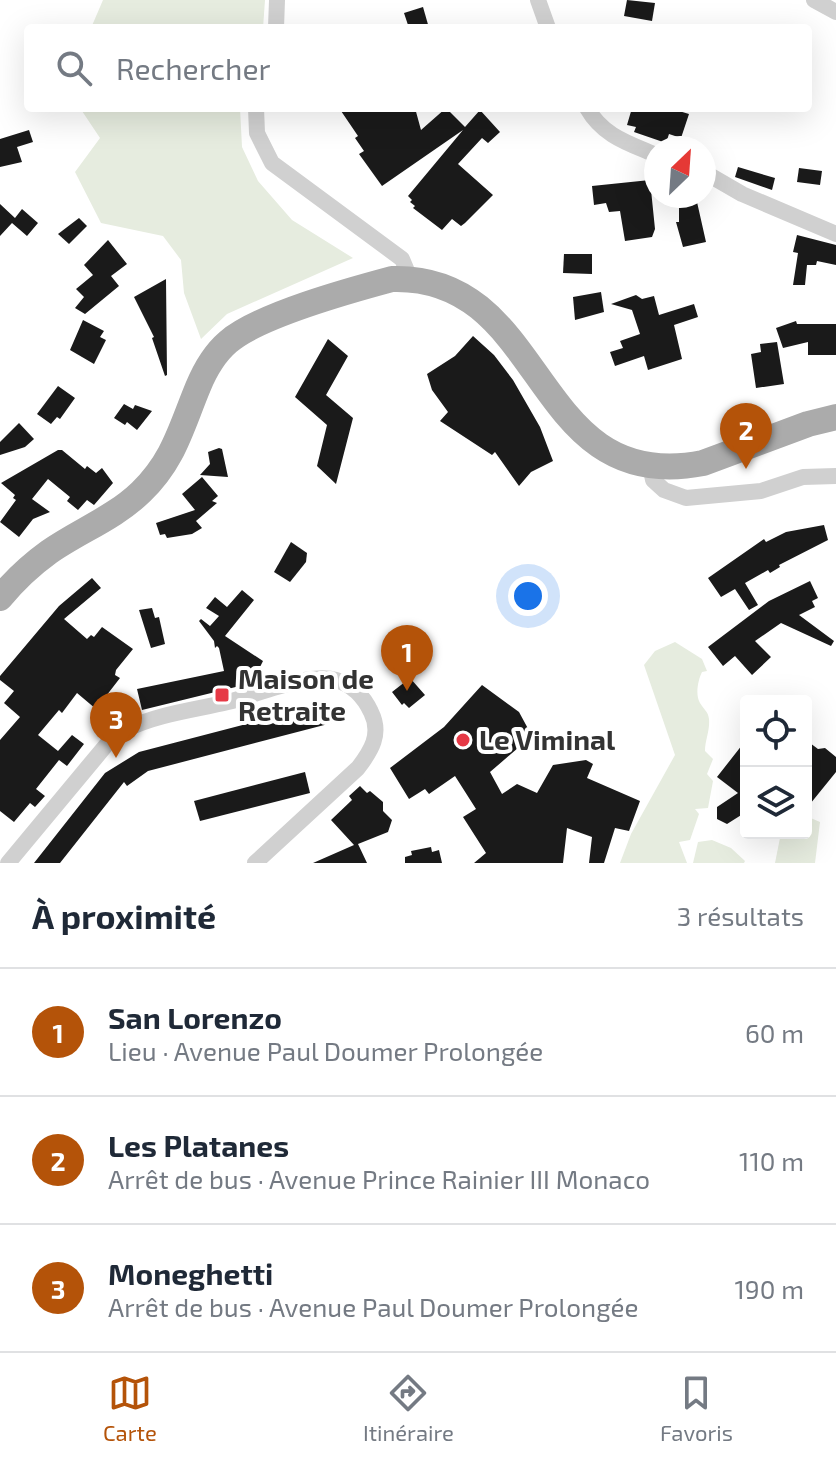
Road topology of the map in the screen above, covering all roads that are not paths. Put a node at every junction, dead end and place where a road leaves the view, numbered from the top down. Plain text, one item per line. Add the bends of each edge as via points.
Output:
1 (277, 0) edge
2 (538, 0) edge
3 (814, 0) edge
4 (836, 12) edge
5 (276, 24) edge
6 (547, 24) edge
7 (256, 112) edge
8 (589, 112) edge
9 (644, 150) edge
10 (716, 179) edge
11 (836, 234) edge
12 (401, 278) junction
13 (836, 417) edge
14 (650, 465) junction
15 (685, 467) junction
16 (836, 476) edge
17 (705, 496) junction
18 (0, 598) edge
19 (8, 863) edge
20 (255, 863) edge

1 - 5 street
2 - 6 street
3 - 4 street
7 - 12 street via 257,133 272,163 402,259
8 - 9 street via 609,135
10 - 11 street
12 - 14 main road via 433,282 479,306 499,323 570,421 602,449
12 - 18 main road via 246,328 227,342 211,360 160,473 107,518 37,561
13 - 15 main road
14 - 15 main road
14 - 17 street via 653,480 664,490 686,498
15 - 17 street via 693,487
16 - 17 street
19 - 20 street via 124,730 307,680 334,679 351,687 375,718 372,751

